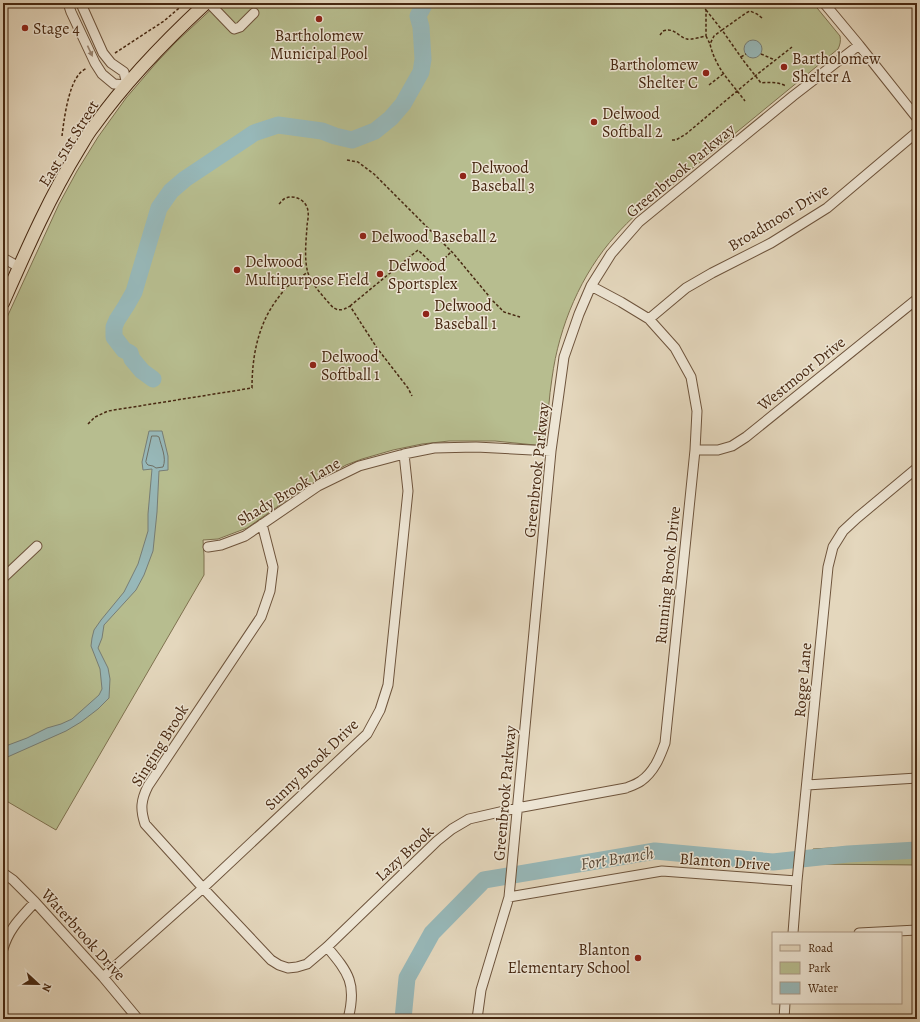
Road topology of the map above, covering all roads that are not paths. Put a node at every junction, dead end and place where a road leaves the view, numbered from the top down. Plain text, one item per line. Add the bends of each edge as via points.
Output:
1 (68, 3) edge
2 (82, 3) edge
3 (206, 3) edge
4 (209, 3) edge
5 (824, 3) edge
6 (254, 13) dead end
7 (86, 15) junction
8 (75, 21) junction
9 (859, 45) junction
10 (127, 85) junction
11 (917, 118) edge
12 (917, 132) edge
13 (3, 258) edge
14 (19, 267) junction
15 (591, 286) junction
16 (917, 299) edge
17 (3, 303) edge
18 (650, 319) junction
19 (695, 450) junction
20 (551, 451) junction
21 (404, 454) junction
22 (917, 468) edge
23 (262, 524) junction
24 (37, 546) dead end
25 (208, 546) dead end
26 (3, 578) edge
27 (917, 778) edge
28 (807, 785) junction
29 (517, 808) junction
30 (3, 873) edge
31 (797, 881) junction
32 (203, 888) junction
33 (509, 897) junction
34 (35, 902) junction
35 (917, 930) edge
36 (793, 932) edge
37 (878, 932) edge
38 (327, 946) junction
39 (3, 948) edge
40 (103, 977) junction
41 (785, 1004) edge
42 (138, 1019) edge
43 (348, 1019) edge
44 (477, 1019) edge
45 (784, 1019) edge

1 - 8 street
2 - 7 street
3 - 10 main road, East 51st Street via 166,41
4 - 6 street via 234,29 240,27
5 - 9 street
7 - 8 street
7 - 10 street via 103,53 111,63 124,72
8 -> 10 street via 102,74 114,84
9 - 11 street
9 - 15 street, Greenbrook Parkway via 639,222 611,254
10 - 14 main road, East 51st Street via 93,126 70,164
12 - 18 street, Broadmoor Drive via 827,208 771,243 686,288
13 - 14 street
14 - 17 main road, East 51st Street
15 - 18 street, Running Brook Drive
15 - 20 street, Greenbrook Parkway via 564,357
16 - 19 street, Westmoor Drive via 746,437 732,446 718,450
18 - 19 street, Running Brook Drive via 675,348 691,377 697,411
19 - 29 street, Running Brook Drive via 665,743 660,757 652,771 641,781 626,788
20 - 21 street, Shady Brook Lane via 469,447 434,448
20 - 29 street, Greenbrook Parkway
21 - 23 street, Shady Brook Lane via 359,466 318,486
21 - 32 street, Sunny Brook Drive via 408,491 388,685 380,710 367,734
22 - 28 street, Rogge Lane via 843,531 833,547 828,567
23 - 25 street, Shady Brook Lane via 245,536 221,545
23 - 32 street, Singing Brook via 273,568 270,591 261,616 148,786 141,805 145,824
24 - 26 street
27 - 28 street
28 - 31 street, Rogge Lane
29 - 33 street, Greenbrook Parkway
29 - 38 street, Lazy Brook via 469,820 452,829
30 - 34 street, Waterbrook Drive
31 - 33 street, Blanton Drive via 662,871
31 - 36 street, Rogge Lane
32 - 38 street, Singing Brook via 271,960 279,965 288,968 307,964
32 - 40 street, Sunny Brook Drive
33 - 44 street, Greenbrook Parkway via 481,990
34 - 39 street via 12,927
34 - 40 street, Waterbrook Drive
35 - 37 street
38 - 43 street via 348,975 352,989
40 - 42 street, Waterbrook Drive
41 - 45 street

